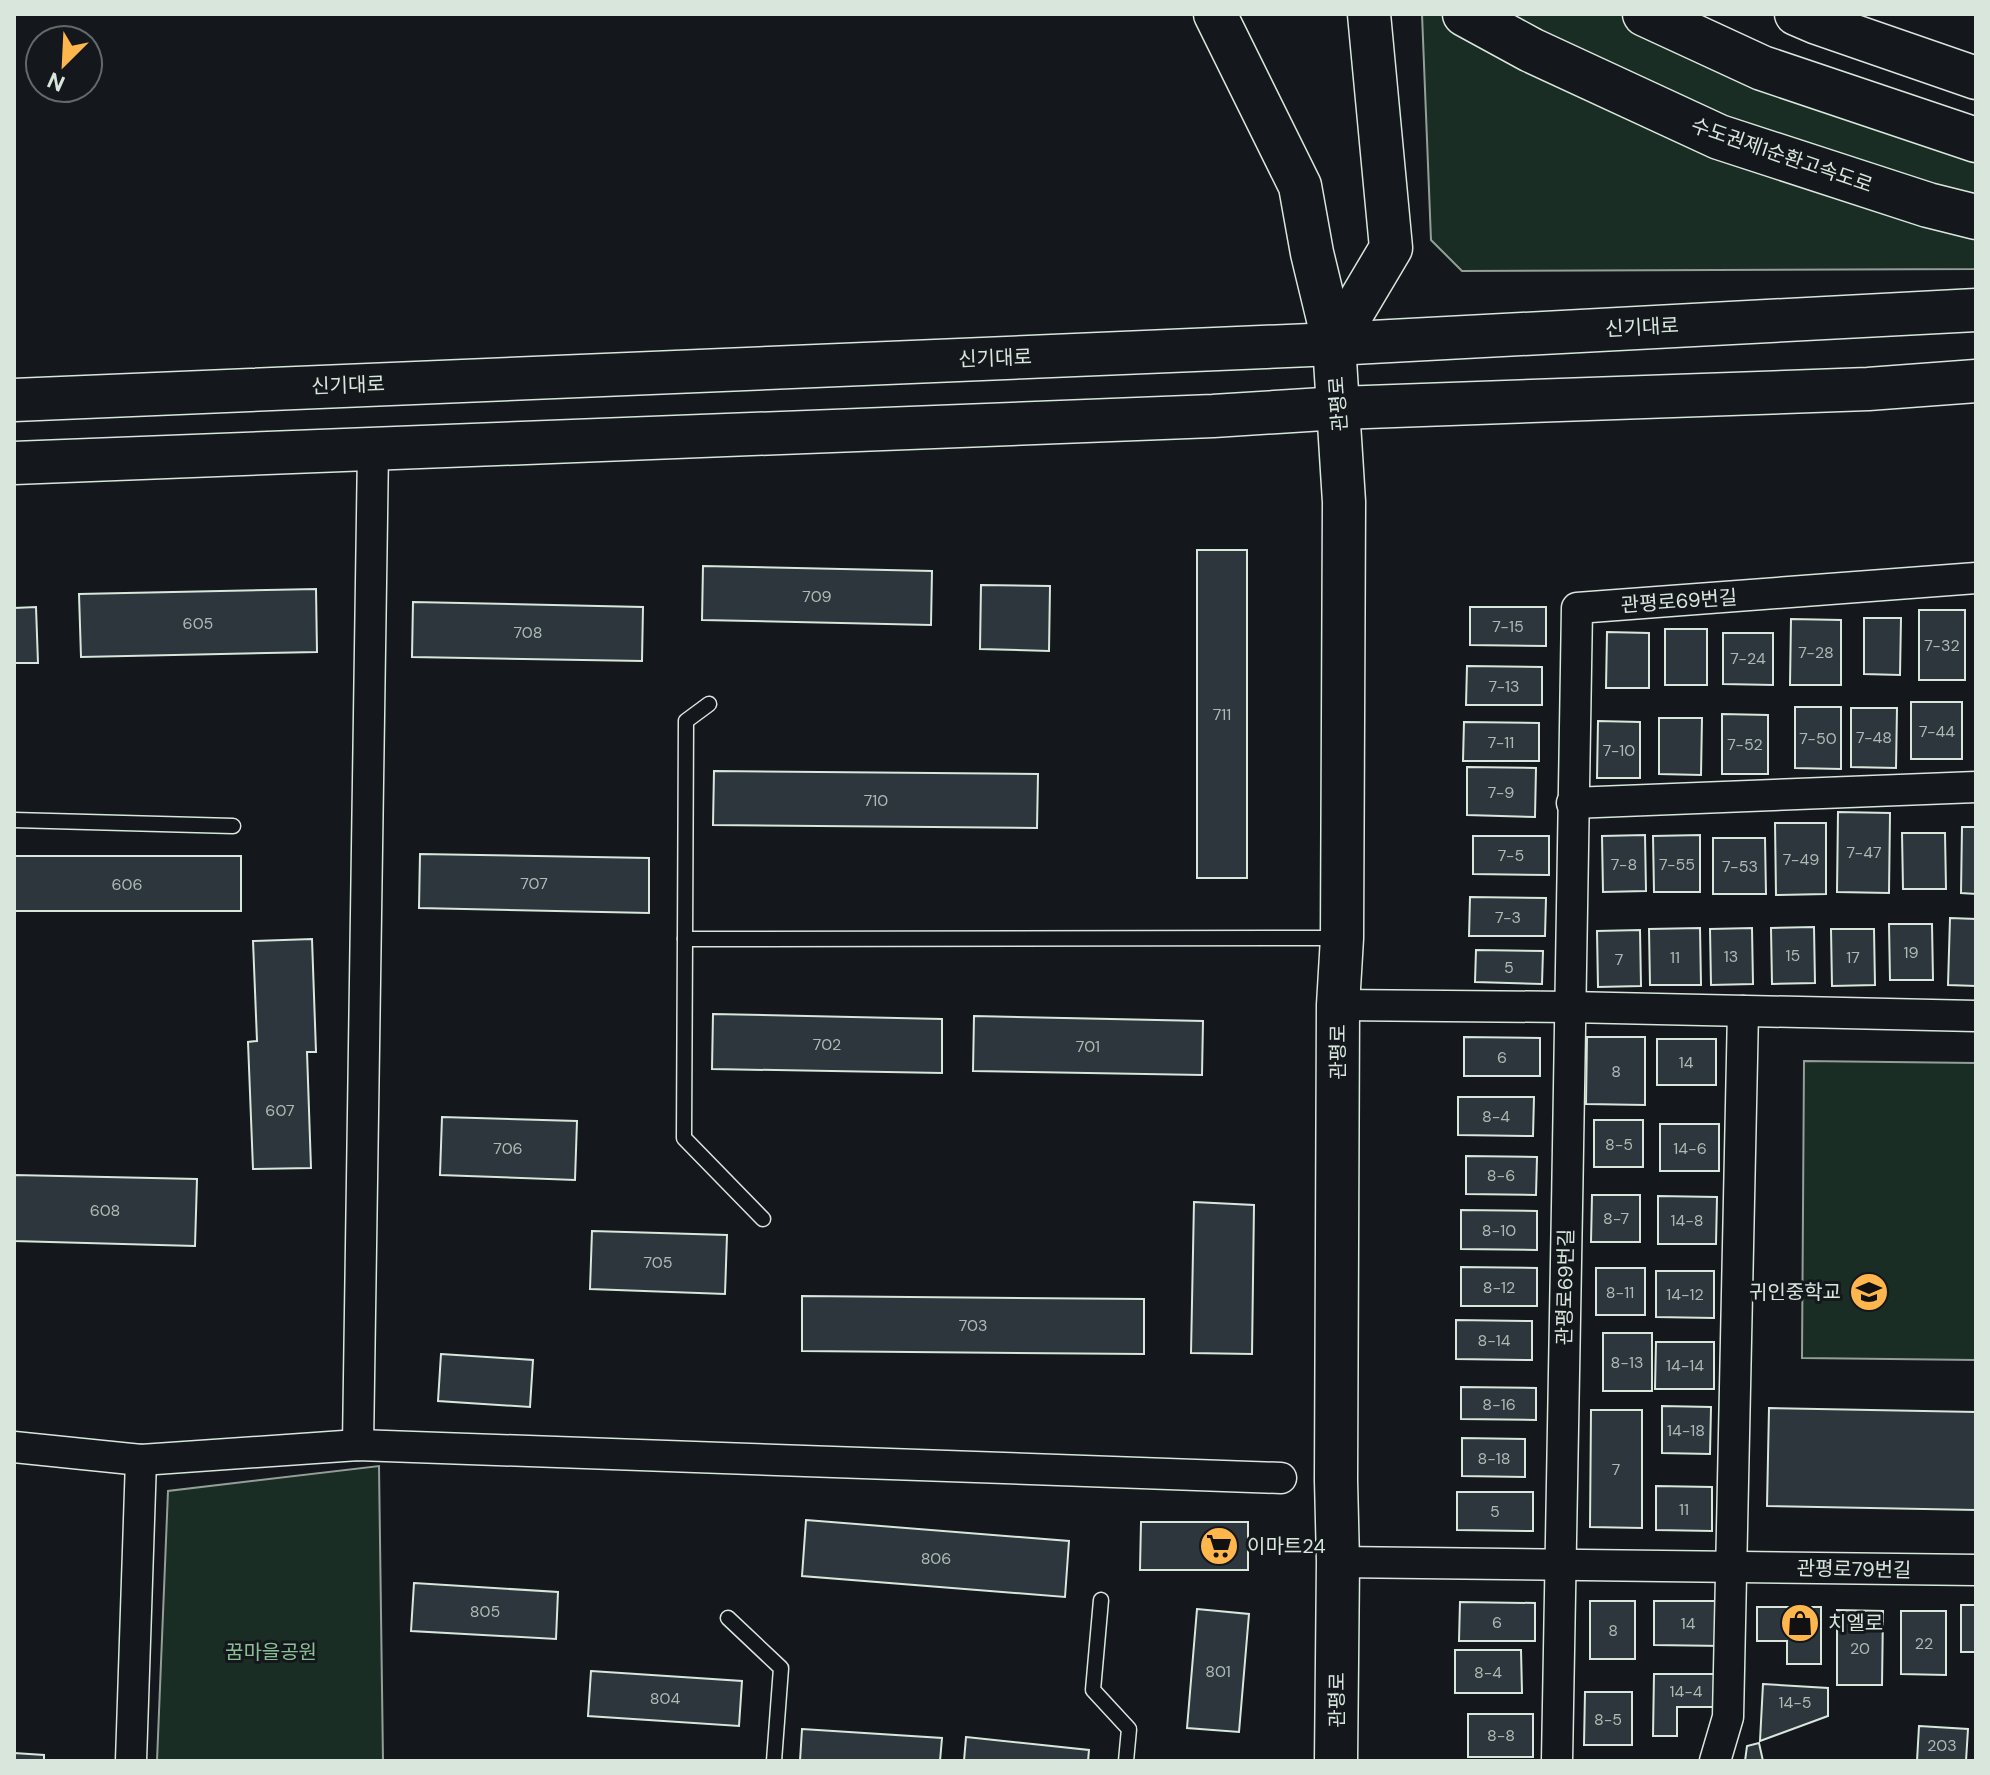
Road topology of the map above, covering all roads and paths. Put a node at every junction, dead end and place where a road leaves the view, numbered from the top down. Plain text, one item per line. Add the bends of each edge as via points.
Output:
1 (1215, 14) edge
2 (1369, 14) edge
3 (1465, 14) edge
4 (1645, 14) edge
5 (1680, 14) edge
6 (1796, 14) edge
7 (1976, 78) edge
8 (1976, 124) edge
9 (1976, 140) edge
10 (1976, 217) edge
11 (1976, 310) edge
12 (1334, 344) junction
13 (1976, 384) edge
14 (14, 400) edge
15 (1339, 408) junction
16 (373, 450) junction
17 (14, 463) edge
18 (1976, 578) edge
19 (709, 704) dead end
20 (1976, 787) edge
21 (1572, 803) junction
22 (14, 820) edge
23 (233, 826) dead end
24 (1342, 938) junction
25 (685, 939) junction
26 (1338, 1005) junction
27 (1569, 1007) junction
28 (1743, 1011) junction
29 (1976, 1016) edge
30 (763, 1219) dead end
31 (358, 1445) junction
32 (14, 1447) edge
33 (141, 1460) junction
34 (1281, 1478) dead end
35 (1338, 1562) junction
36 (1562, 1566) junction
37 (1732, 1567) junction
38 (1976, 1570) edge
39 (1101, 1600) dead end
40 (728, 1618) dead end
41 (131, 1761) edge
42 (774, 1761) edge
43 (1126, 1761) edge
44 (1336, 1761) edge
45 (1557, 1761) edge
46 (1715, 1761) edge

1 - 12 street, 관평로 via 1300,186
2 - 12 street via 1391,248
3 - 10 highway, 수도권제1순환고속도로 via 1719,137
4 - 9 highway via 1762,68
5 - 8 street via 1795,67
6 - 7 street
11 - 12 street, 신기대로
12 - 14 street, 신기대로
12 - 15 street, 관평로
13 - 15 street
15 - 16 street
15 - 24 street, 관평로 via 1344,502
16 - 17 street
16 - 31 street
18 - 21 street, 관평로69번길 via 1577,608
19 - 25 lane via 686,721
20 - 21 street
21 - 27 street, 관평로69번길
22 - 23 lane
24 - 25 lane
24 - 26 street, 관평로
25 - 30 lane via 684,1138
26 - 27 street
26 - 35 street, 관평로
27 - 28 street
27 - 36 street, 관평로69번길
28 - 29 street
28 - 37 street
31 - 33 street
31 - 34 street
32 - 33 street
33 - 41 street
35 - 36 street, 관평로79번길
35 - 44 street, 관평로
36 - 37 street, 관평로79번길
36 - 45 street
37 - 38 street, 관평로79번길
37 - 46 street via 1728,1717
39 - 43 lane via 1093,1690 1129,1729
40 - 42 lane via 781,1668

